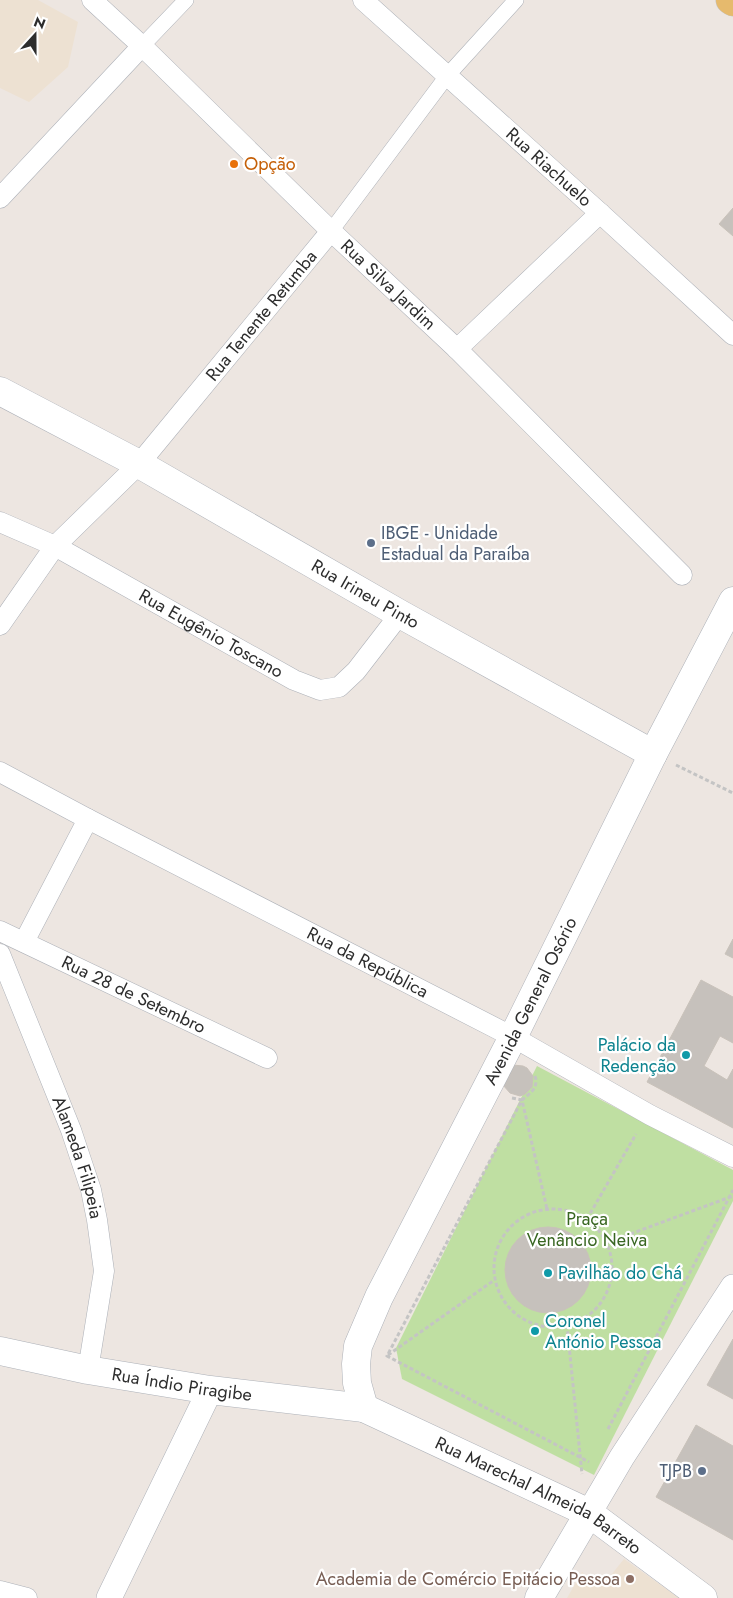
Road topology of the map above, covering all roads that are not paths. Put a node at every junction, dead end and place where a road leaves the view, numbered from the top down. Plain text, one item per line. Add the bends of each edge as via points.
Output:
1 (92, 0) edge
2 (186, 0) edge
3 (363, 0) edge
4 (516, 0) edge
5 (142, 46) junction
6 (447, 76) junction
7 (0, 198) edge
8 (600, 213) junction
9 (331, 231) junction
10 (733, 335) edge
11 (457, 349) junction
12 (0, 391) edge
13 (139, 464) junction
14 (0, 522) edge
15 (55, 546) junction
16 (682, 575) dead end
17 (733, 601) edge
18 (400, 614) junction
19 (0, 625) edge
20 (653, 754) junction
21 (0, 772) edge
22 (88, 819) junction
23 (0, 931) edge
24 (24, 942) junction
25 (0, 954) edge
26 (513, 1037) junction
27 (267, 1058) dead end
28 (733, 1157) edge
29 (733, 1287) edge
30 (0, 1351) edge
31 (88, 1370) junction
32 (210, 1390) junction
33 (364, 1408) junction
34 (589, 1513) junction
35 (0, 1591) edge
36 (27, 1598) edge
37 (109, 1598) edge
38 (539, 1598) edge
39 (703, 1598) edge

1 - 5 street, Rua Silva Jardim
2 - 5 street
3 - 6 street, Rua Riachuelo
4 - 6 street, Rua Tenente Retumba
5 - 7 street
5 - 9 street, Rua Silva Jardim
6 - 8 street, Rua Riachuelo
6 - 9 street, Rua Tenente Retumba
8 - 10 street, Rua Riachuelo
8 - 11 street
9 - 11 street, Rua Silva Jardim
9 - 13 street, Rua Tenente Retumba
11 - 16 street, Rua Silva Jardim
12 - 13 main road, Rua Irineu Pinto
13 - 15 street, Rua Tenente Retumba
13 - 18 main road, Rua Irineu Pinto
14 - 15 street, Rua Eugênio Toscano
15 - 18 street, Rua Eugênio Toscano via 294,680 320,690 339,687 356,671
15 - 19 street, Rua Tenente Retumba
17 - 20 main road, Avenida General Osório
18 - 20 main road, Rua Irineu Pinto
20 - 26 main road, Avenida General Osório
21 - 22 street, Rua da República
22 - 24 street
22 - 26 street, Rua da República
23 - 24 street, Rua 28 de Setembro
24 - 27 street, Rua 28 de Setembro
25 - 31 street, Alameda Filipeia via 71,1130 91,1190 104,1271
26 - 28 street, Rua da República via 650,1115
26 - 33 main road, Avenida General Osório via 364,1331 356,1364
29 - 34 street
30 - 31 main road, Rua Índio Piragibe
31 - 32 main road, Rua Índio Piragibe
32 - 33 main road, Rua Índio Piragibe
32 - 37 street
33 - 34 main road, Rua Marechal Almeida Barreto
34 - 38 main road
34 - 39 main road, Rua Marechal Almeida Barreto
35 - 36 street

